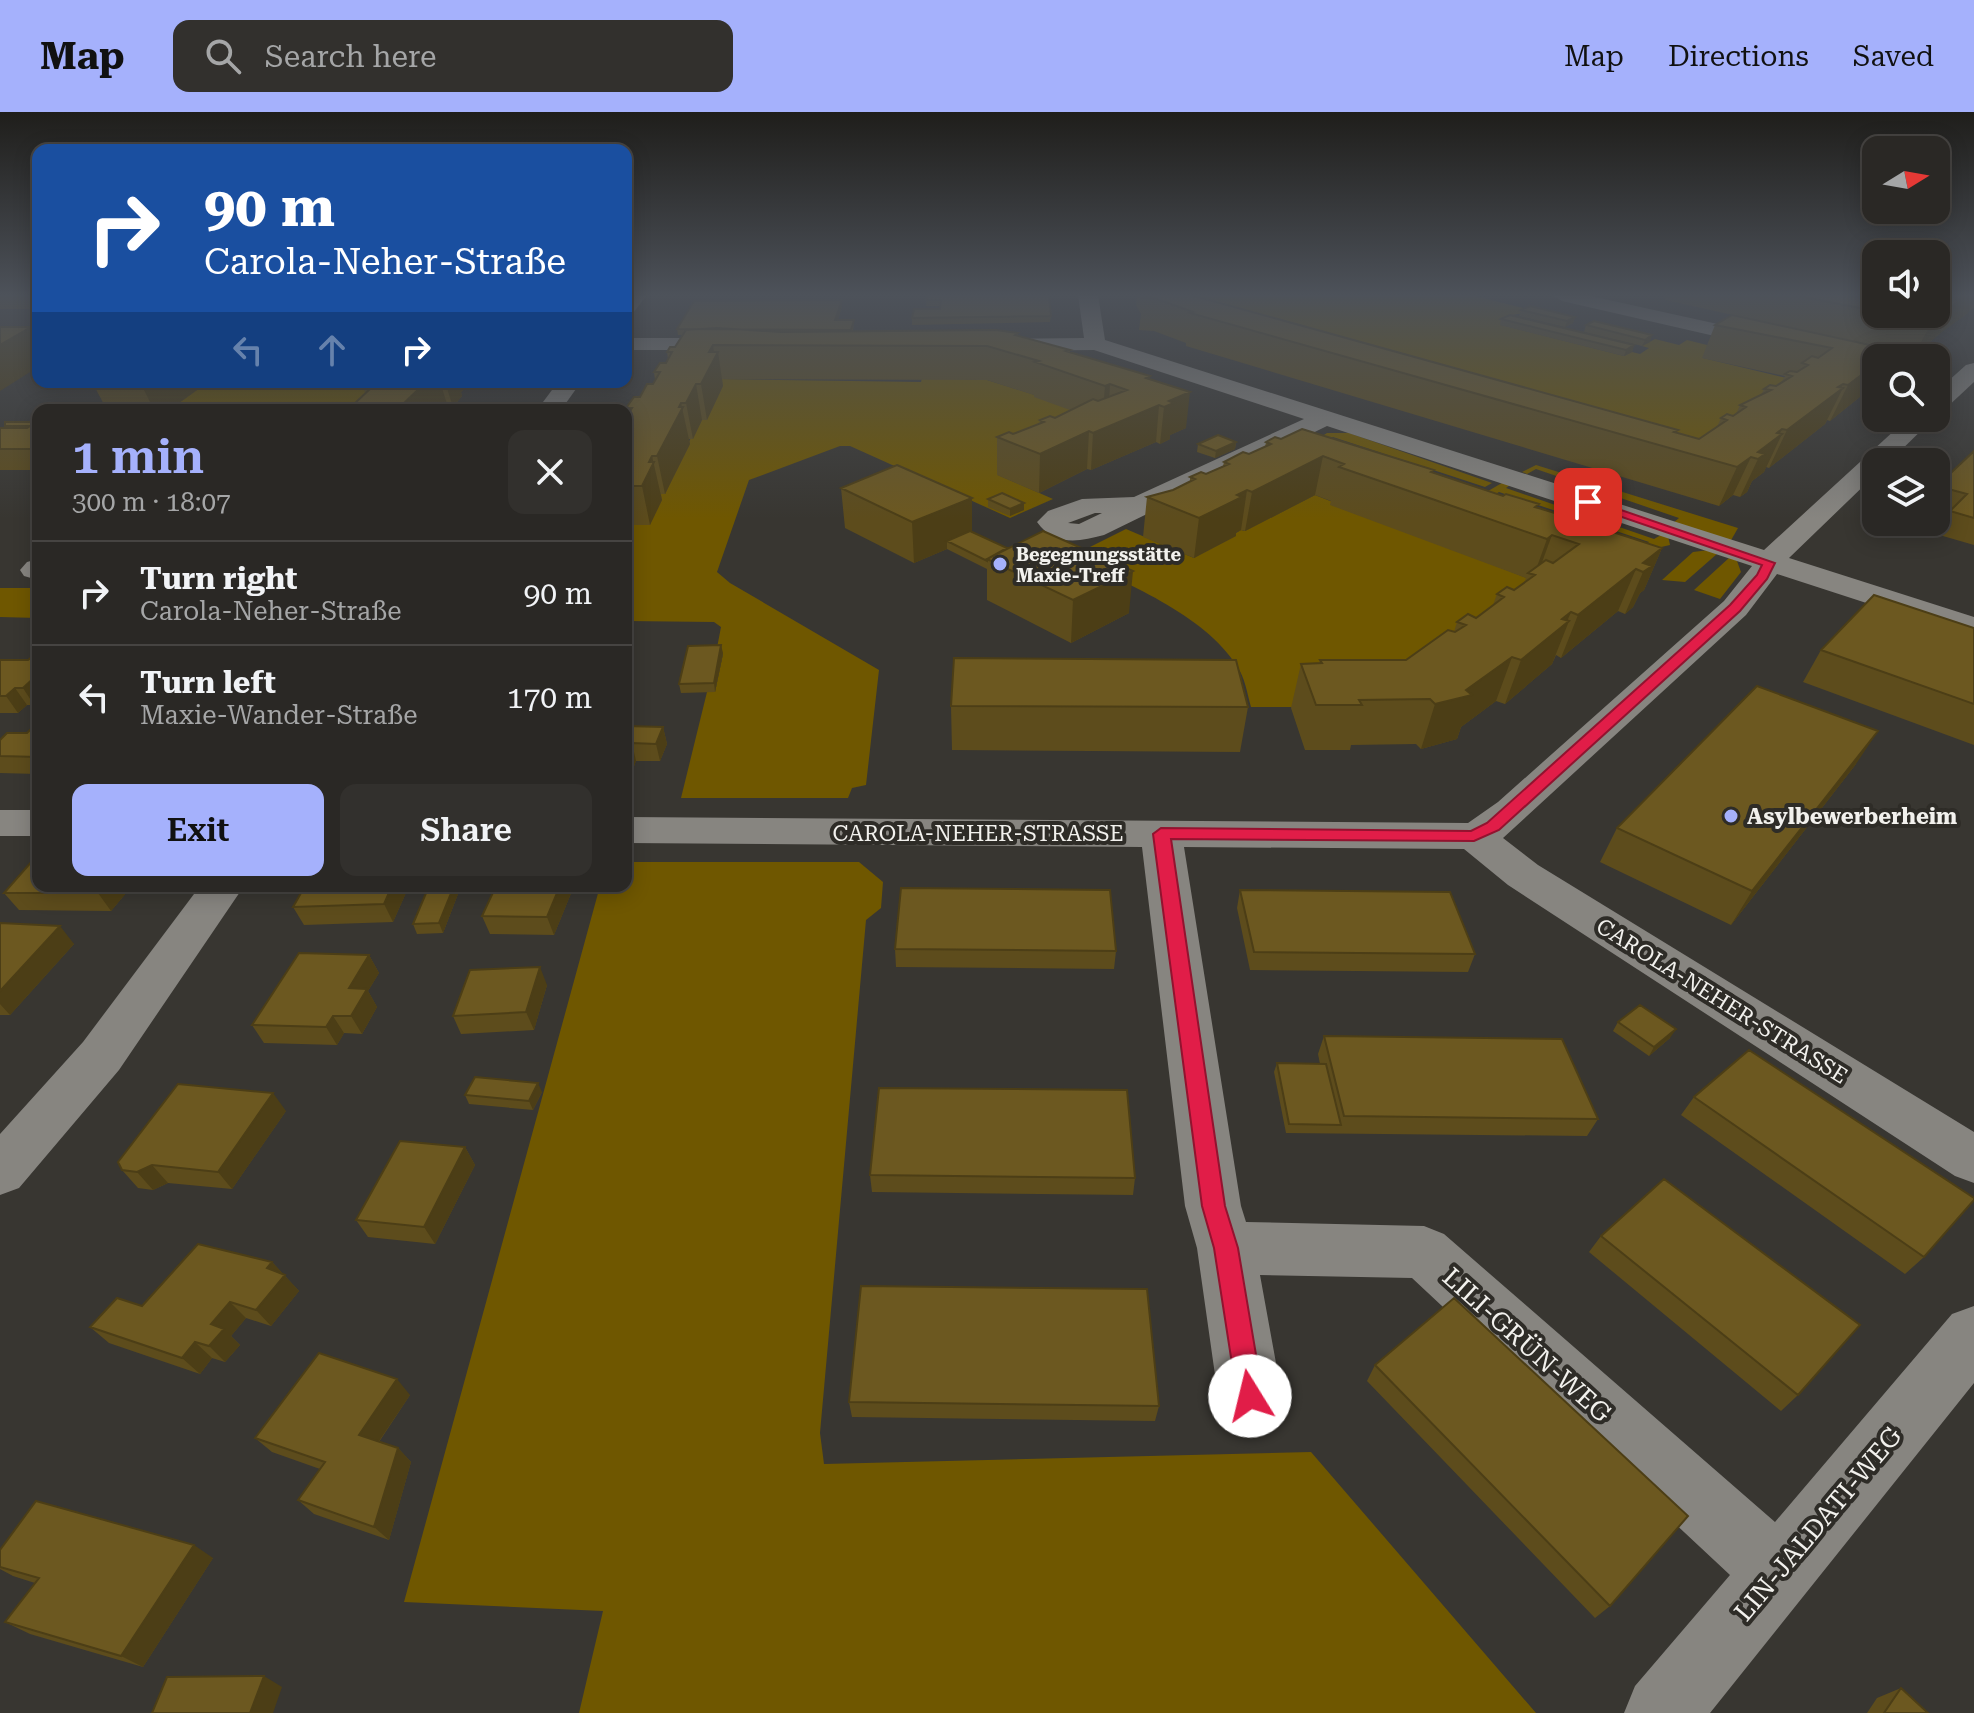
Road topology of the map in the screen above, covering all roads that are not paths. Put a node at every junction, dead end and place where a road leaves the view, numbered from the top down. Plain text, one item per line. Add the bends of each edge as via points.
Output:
1 (1177, 370) edge
2 (1327, 417) junction
3 (1907, 432) edge
4 (1138, 505) dead end
5 (1769, 563) junction
6 (1974, 628) edge
7 (0, 823) edge
8 (32, 823) edge
9 (632, 830) edge
10 (1161, 834) junction
11 (1474, 836) junction
12 (219, 892) edge
13 (1974, 1160) edge
14 (0, 1172) edge
15 (1226, 1248) junction
16 (1974, 1335) edge
17 (1250, 1396) dead end
18 (1778, 1571) junction
19 (1662, 1713) edge

1 - 2 street
2 - 4 street
2 - 5 street
3 - 5 street
5 - 6 street
5 - 11 street via 1735,608 1512,811
7 - 8 street
9 - 10 street, CAROLA-NEHER-STRASSE
10 - 11 street, CAROLA-NEHER-STRASSE
10 - 15 street via 1213,1206
11 - 13 street, CAROLA-NEHER-STRASSE via 1523,875
12 - 14 street via 101,1056
15 - 17 street
15 - 18 street, LILI-GRÜN-WEG via 1424,1252
16 - 18 street, LIN-JALDATI-WEG
18 - 19 street, LIN-JALDATI-WEG

